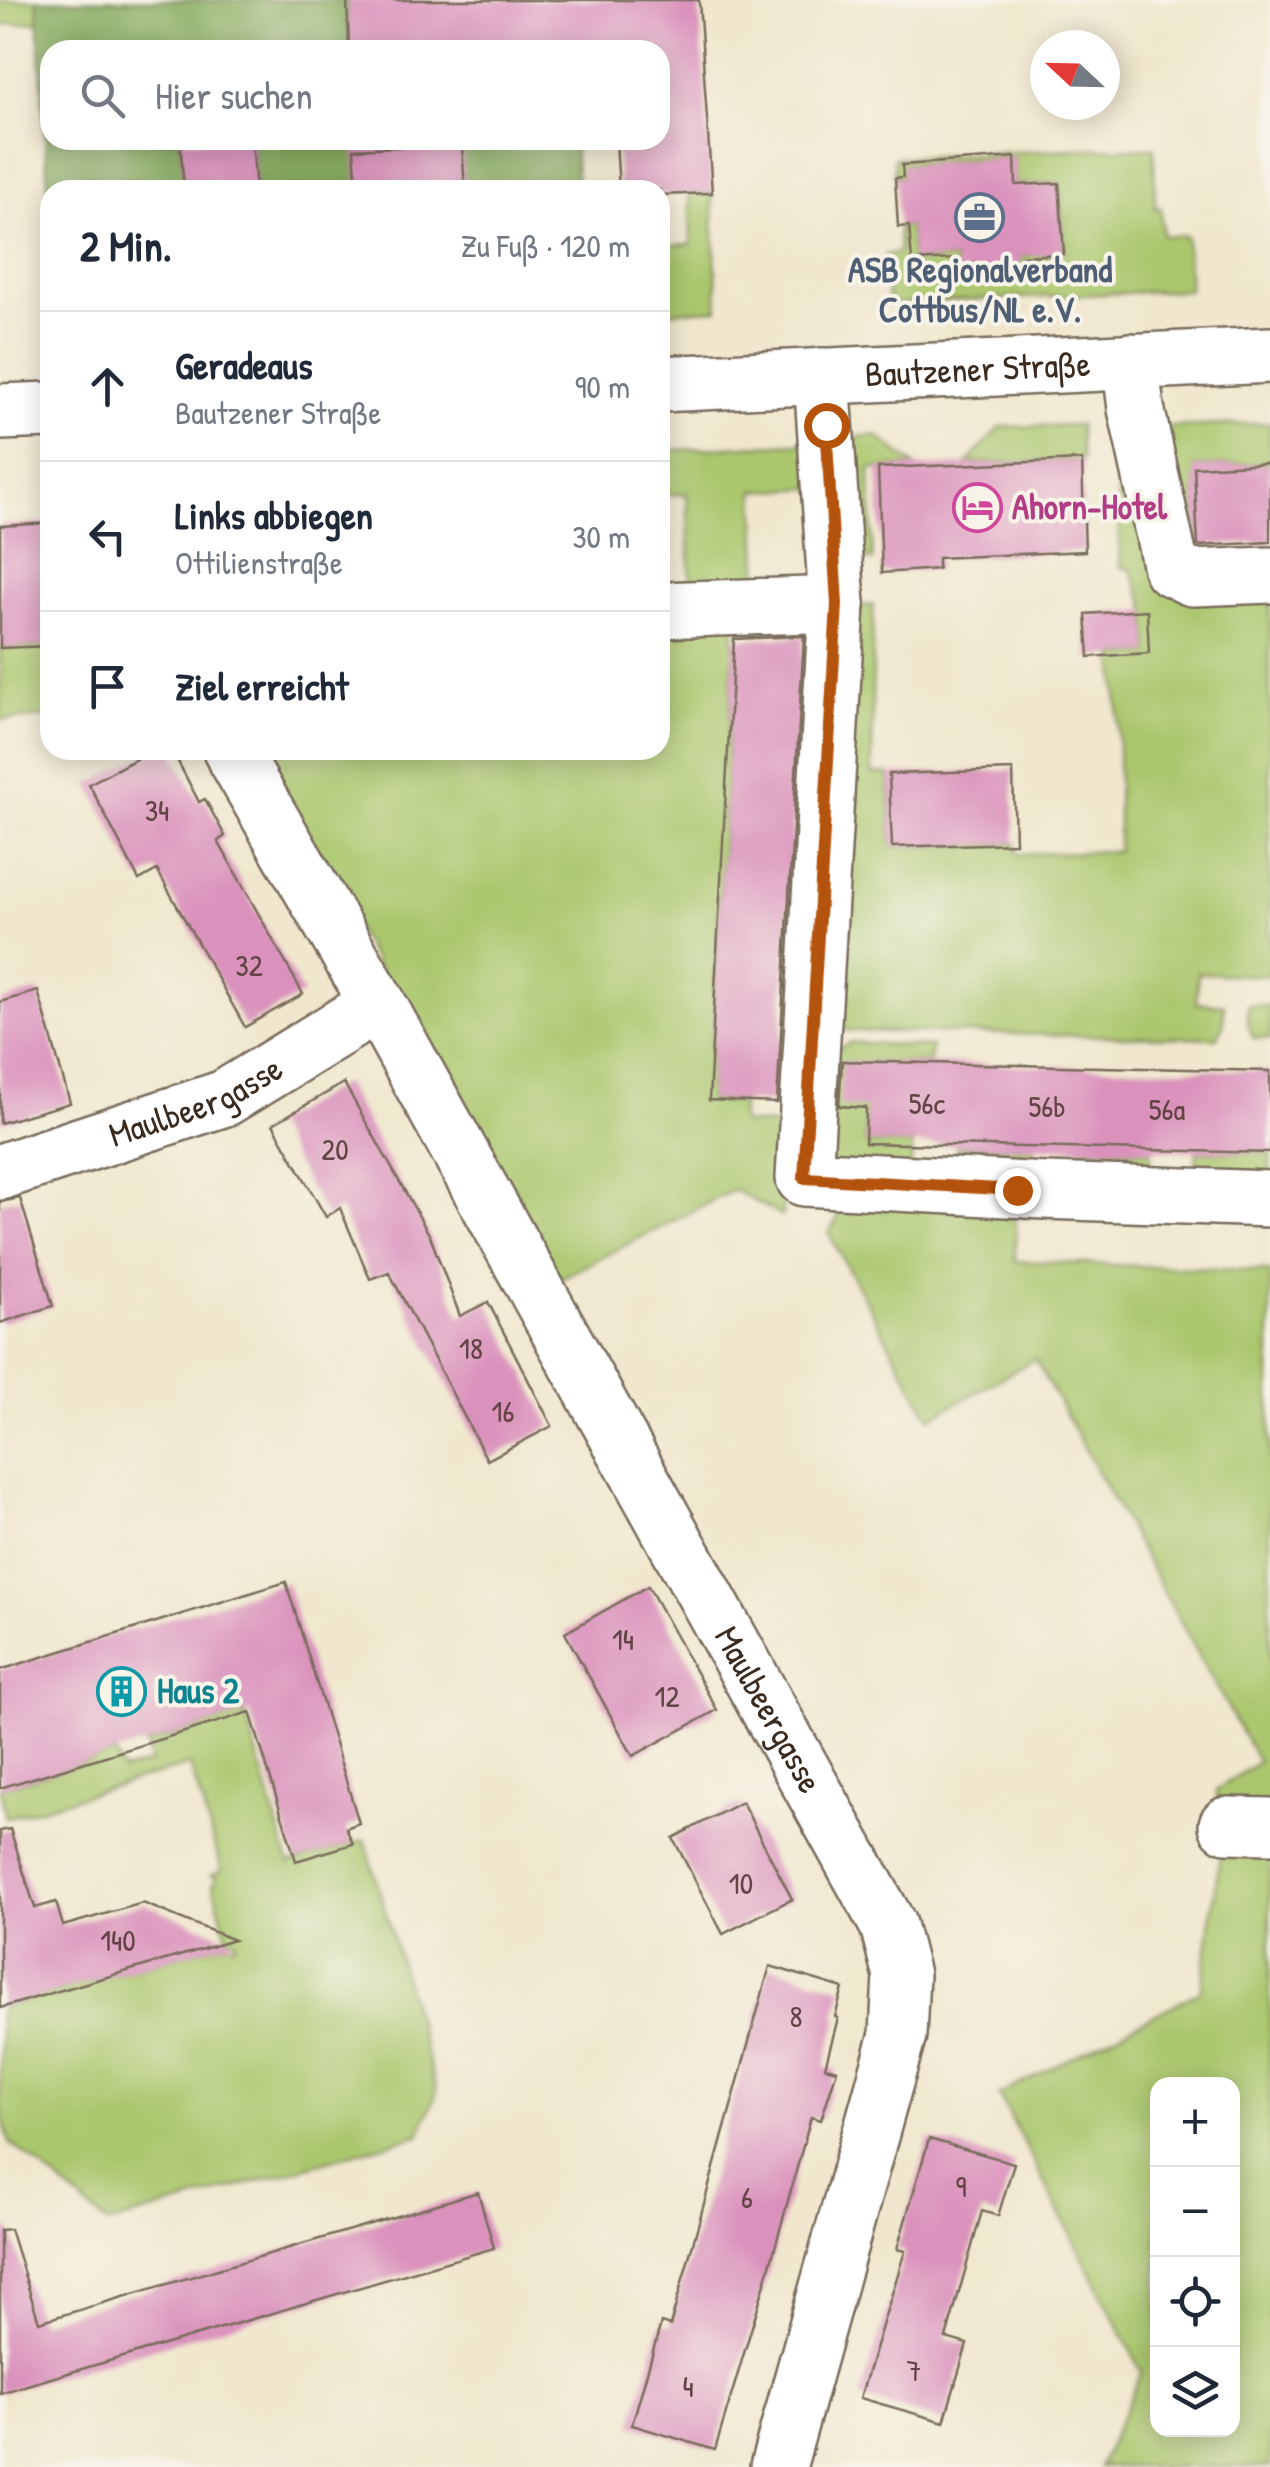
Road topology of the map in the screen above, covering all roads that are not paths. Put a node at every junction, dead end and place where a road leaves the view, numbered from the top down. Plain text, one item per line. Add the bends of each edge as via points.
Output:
1 (1270, 355) edge
2 (1130, 362) junction
3 (822, 376) junction
4 (670, 384) edge
5 (40, 410) edge
6 (0, 412) edge
7 (1270, 575) edge
8 (837, 604) junction
9 (670, 610) edge
10 (236, 760) edge
11 (378, 1004) junction
12 (0, 1172) edge
13 (1270, 1199) edge
14 (778, 2467) edge

1 - 2 street, Bautzener Straße
2 - 3 street, Bautzener Straße
2 - 7 street, Bautzener Straße via 1171,568 1192,578
3 - 4 street, Bautzener Straße
3 - 8 street, Bautzener Straße
5 - 6 street
8 - 9 street
8 - 13 street, Bautzener Straße via 804,1178
10 - 11 street, Maulbeergasse
11 - 12 street, Maulbeergasse via 225,1098
11 - 14 street, Maulbeergasse via 888,1925 900,1975 898,2035

